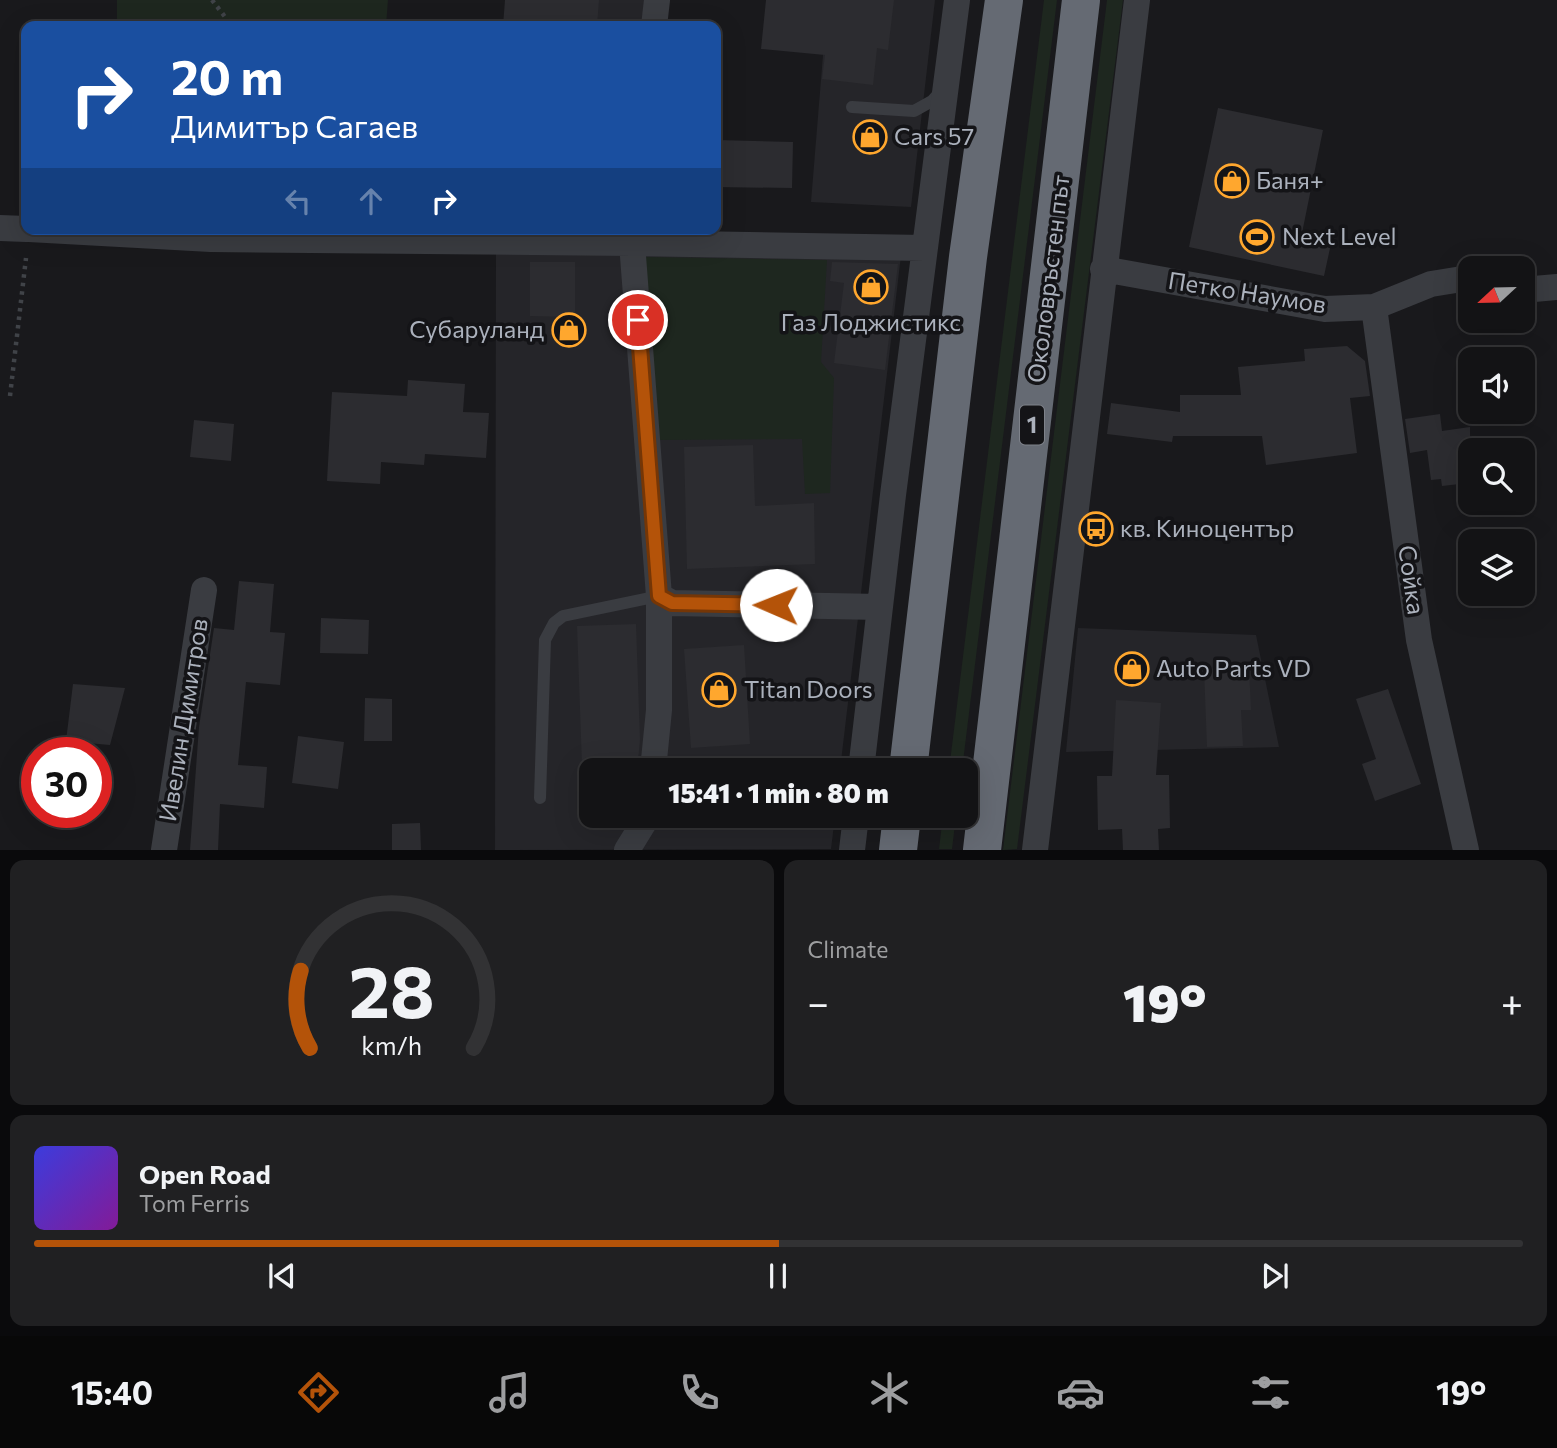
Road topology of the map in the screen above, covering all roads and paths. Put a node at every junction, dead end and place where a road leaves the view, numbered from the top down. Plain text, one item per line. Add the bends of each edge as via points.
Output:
1 (212, 0) edge
2 (657, 0) edge
3 (957, 0) edge
4 (1004, 0) edge
5 (1081, 0) edge
6 (1137, 0) edge
7 (228, 21) edge
8 (655, 21) edge
9 (945, 88) junction
10 (852, 107) dead end
11 (0, 228) edge
12 (21, 229) edge
13 (27, 235) edge
14 (138, 235) edge
15 (633, 236) edge
16 (924, 248) junction
17 (1104, 269) junction
18 (1458, 280) edge
19 (1557, 287) edge
20 (1535, 289) edge
21 (1374, 307) junction
22 (10, 396) dead end
23 (204, 590) dead end
24 (659, 596) junction
25 (880, 607) junction
26 (654, 758) edge
27 (862, 758) edge
28 (909, 758) edge
29 (540, 798) dead end
30 (640, 828) edge
31 (855, 828) edge
32 (901, 828) edge
33 (164, 849) edge
34 (627, 849) edge
35 (852, 849) edge
36 (898, 849) edge
37 (982, 849) edge
38 (1035, 849) edge
39 (1466, 849) edge

1 - 7 path
2 - 8 street
3 - 9 street
4 - 28 highway via 968,257
5 - 37 highway, Околовръстен път / 1
6 - 17 street
9 - 10 lane via 914,111
9 - 16 street
11 - 12 street
13 - 22 path
14 - 15 street via 211,239
15 - 16 street
15 - 24 street
16 - 25 street
17 - 21 street, Петко Наумов via 1325,309
17 - 38 street
18 - 21 street, Петко Наумов via 1431,284
19 - 20 street
21 - 39 street, Сойка via 1419,640
23 - 33 street, Ивелин Димитров
24 - 25 street via 672,603
24 - 26 street
24 - 29 lane via 563,616 554,623 545,640
25 - 27 street
30 - 34 street
31 - 35 street
32 - 36 highway

